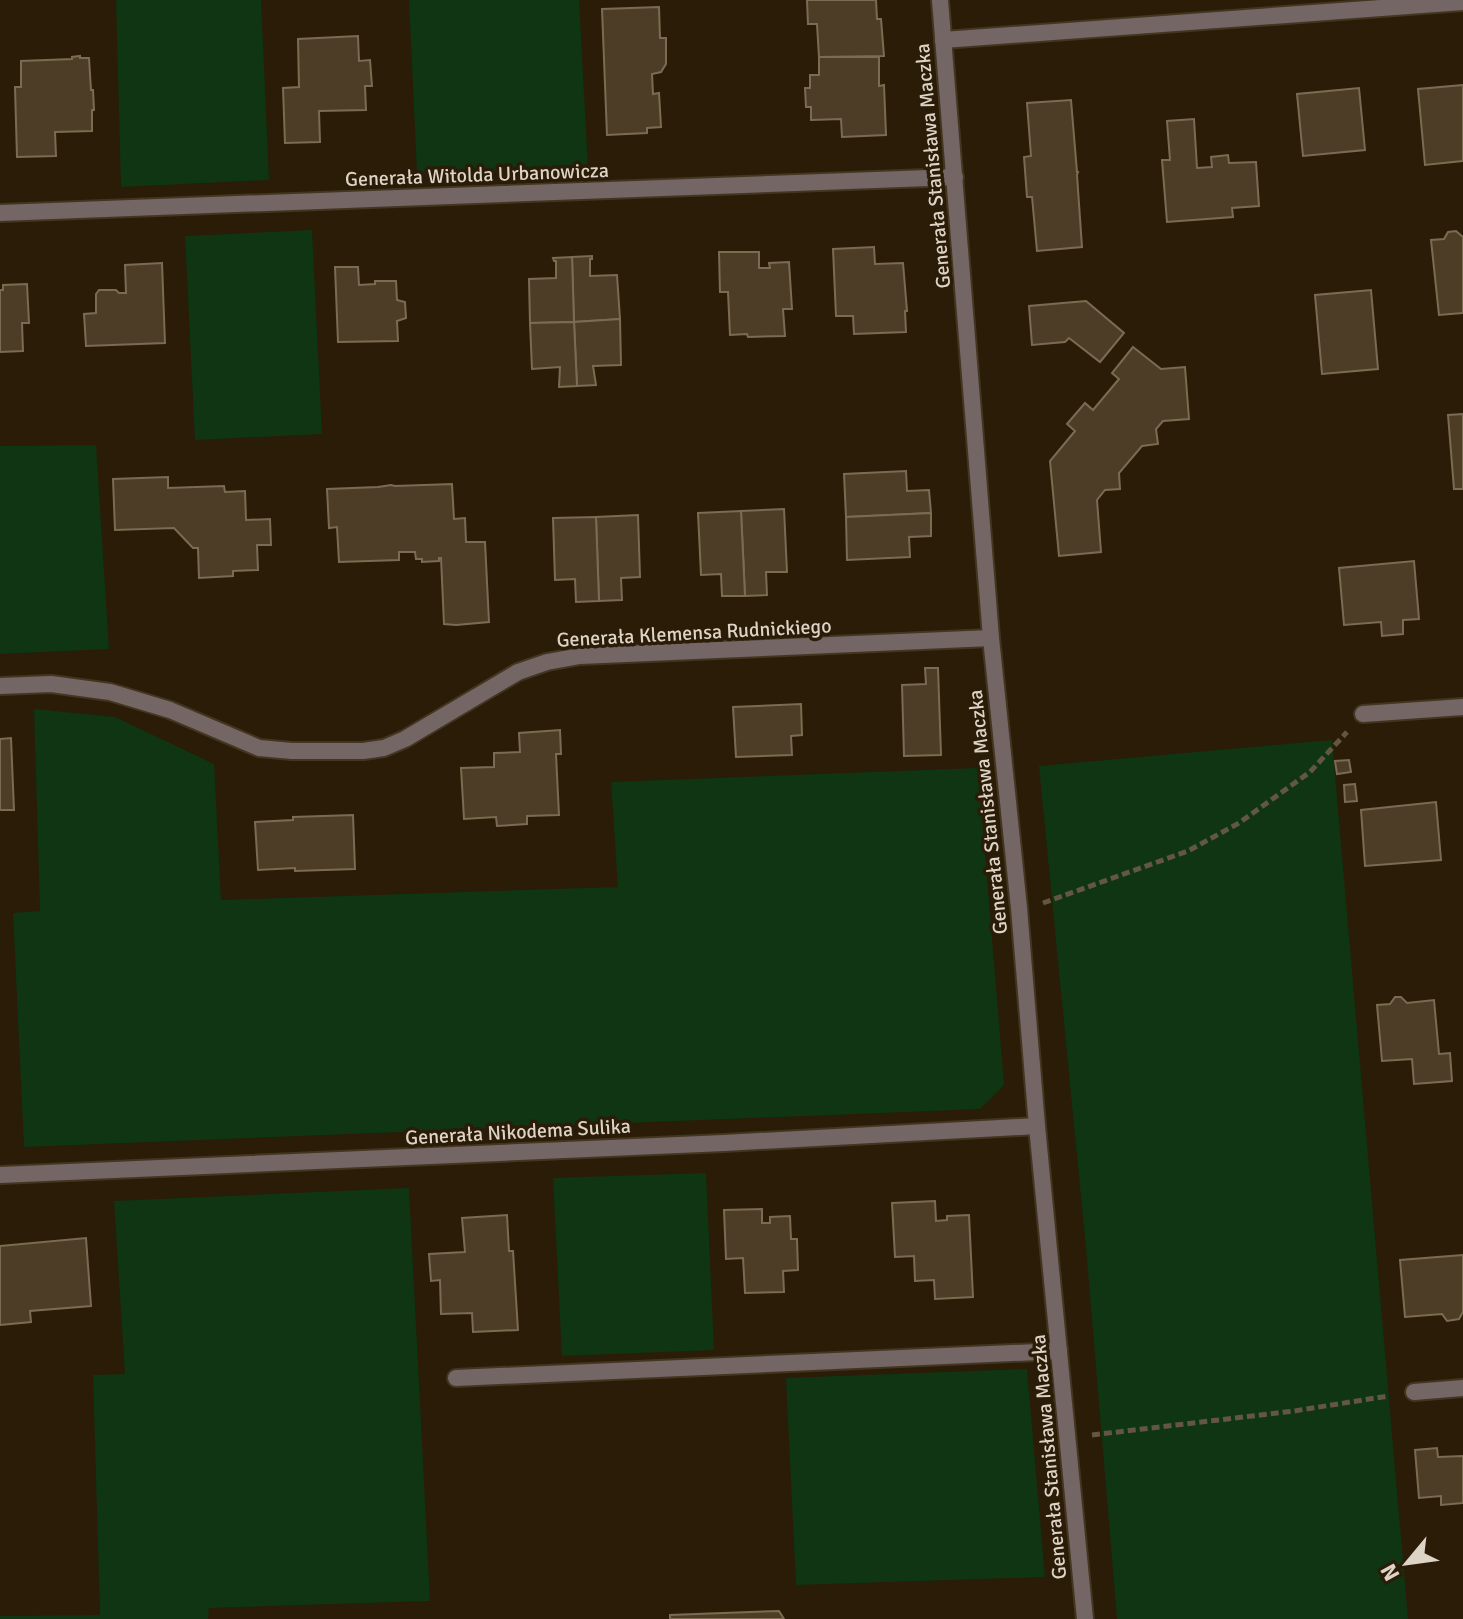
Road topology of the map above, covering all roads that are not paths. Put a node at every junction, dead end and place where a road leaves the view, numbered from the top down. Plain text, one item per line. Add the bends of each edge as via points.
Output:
1 (940, 0) edge
2 (1463, 2) edge
3 (943, 40) junction
4 (955, 177) junction
5 (0, 213) edge
6 (991, 638) junction
7 (0, 686) edge
8 (1463, 707) edge
9 (1363, 714) road end
10 (1037, 1126) junction
11 (0, 1175) edge
12 (1059, 1351) junction
13 (456, 1378) dead end
14 (1463, 1388) edge
15 (1414, 1392) road end
16 (1085, 1619) edge

1 - 3 street, Generała Stanisława Maczka
2 - 3 street
3 - 4 street, Generała Stanisława Maczka
4 - 5 street, Generała Witolda Urbanowicza
4 - 6 street, Generała Stanisława Maczka
6 - 7 street, Generała Klemensa Rudnickiego via 580,656 518,672 405,739 363,751 259,748 170,710 110,692 51,684
6 - 10 street, Generała Stanisława Maczka
8 - 9 street
10 - 11 street, Generała Nikodema Sulika
10 - 12 street, Generała Stanisława Maczka
12 - 13 street
12 - 16 street, Generała Stanisława Maczka
14 - 15 street

